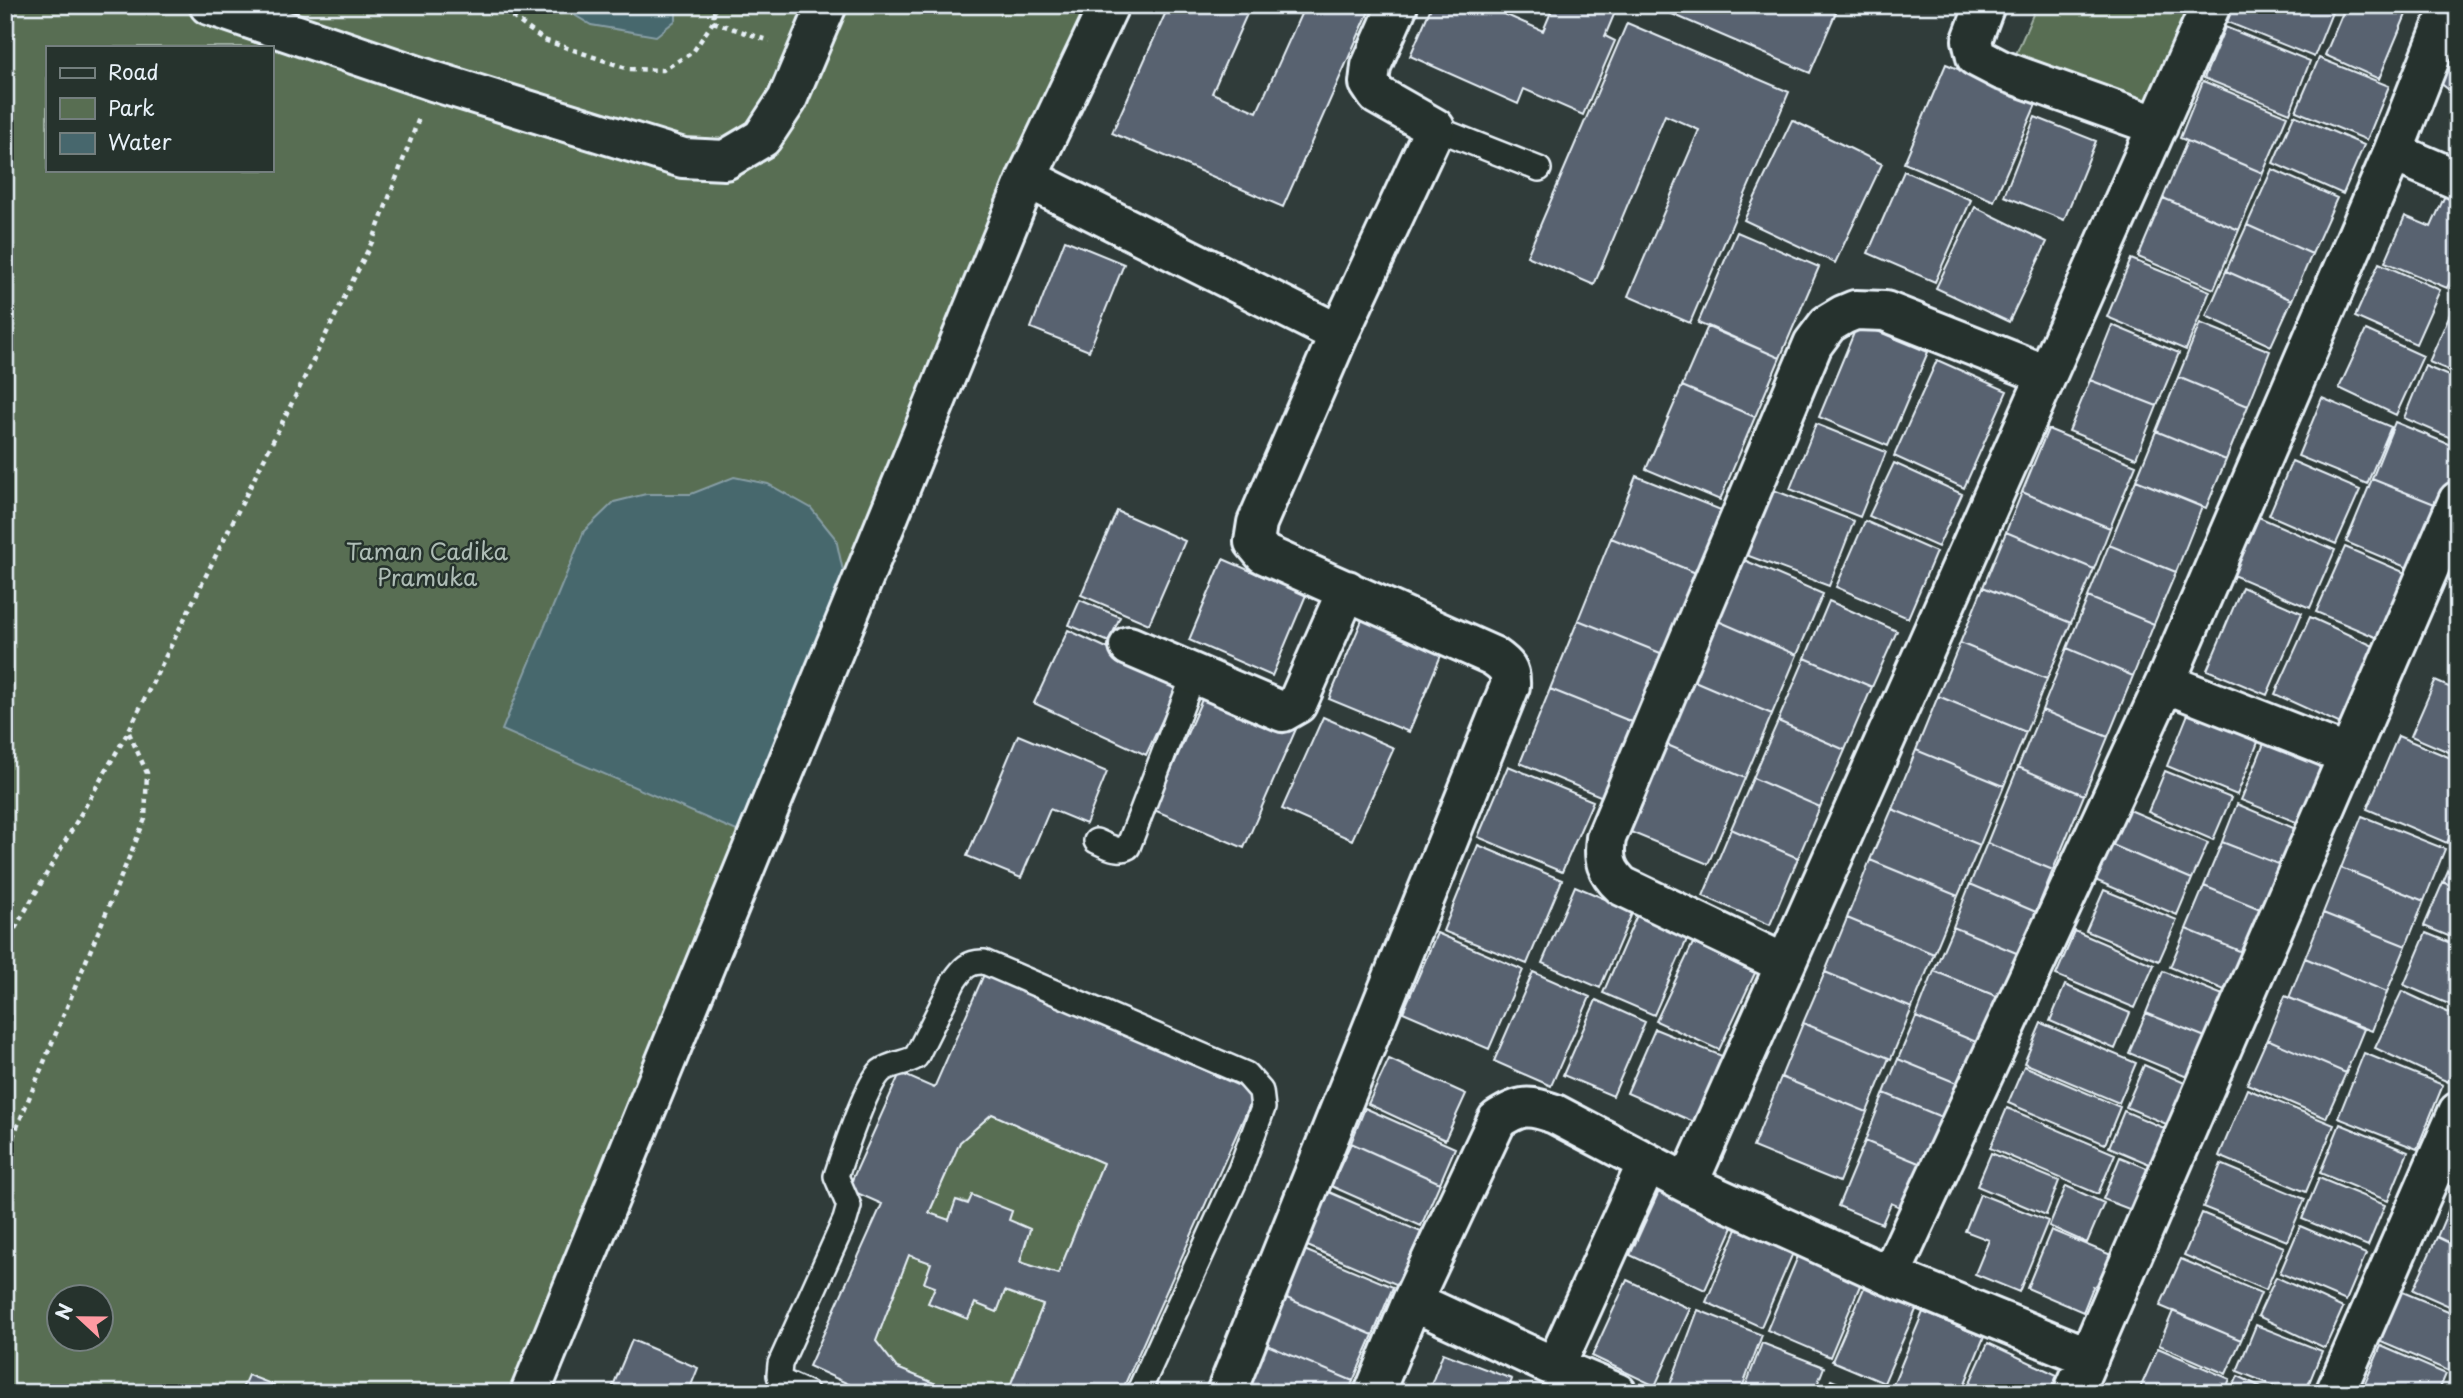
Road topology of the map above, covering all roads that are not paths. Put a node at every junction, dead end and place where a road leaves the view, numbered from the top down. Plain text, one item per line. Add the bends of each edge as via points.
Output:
1 (209, 5) edge
2 (827, 5) edge
3 (1110, 5) edge
4 (1398, 5) edge
5 (1985, 5) edge
6 (2211, 5) edge
7 (2451, 5) edge
8 (2158, 126) junction
9 (1435, 128) junction
10 (2393, 152) junction
11 (1539, 169) dead end
12 (1027, 178) junction
13 (2458, 180) edge
14 (1339, 334) junction
15 (2047, 375) junction
16 (2458, 501) edge
17 (1347, 590) junction
18 (1129, 646) dead end
19 (1194, 674) junction
20 (2165, 683) junction
21 (2348, 755) junction
22 (1096, 841) dead end
23 (1785, 964) junction
24 (2458, 1112) edge
25 (1647, 1163) junction
26 (1688, 1184) junction
27 (1890, 1276) junction
28 (1412, 1301) junction
29 (2089, 1357) junction
30 (1555, 1367) junction
31 (1611, 1391) edge
32 (530, 1393) edge
33 (807, 1393) edge
34 (1138, 1393) edge
35 (1226, 1393) edge
36 (1374, 1393) edge
37 (2073, 1393) edge
38 (2335, 1393) edge

1 - 2 street via 683,158 725,160 762,138 787,100
3 - 12 street
4 - 9 street via 1371,66 1369,83 1377,95
5 - 8 street via 1972,40 1976,57
6 - 8 street
7 - 10 street
8 - 15 street
9 - 11 lane
9 - 14 street
10 - 13 street
10 - 20 street
12 - 14 street
12 - 32 street
14 - 17 street via 1257,523 1254,542 1264,554
15 - 23 street
15 - 23 street via 1885,311 1843,314 1828,324 1813,344 1606,838 1604,854 1606,867 1622,886
16 - 21 street
17 - 19 street via 1291,709 1283,712
17 - 35 street via 1493,656 1507,667 1510,686
18 - 19 street
19 - 22 lane via 1128,847 1116,850
20 - 21 street
20 - 27 street
21 - 29 street
23 - 26 street
24 - 38 street
25 - 26 street
25 - 28 street via 1555,1114 1518,1107 1497,1120
25 - 30 street
26 - 27 street
27 - 29 street
28 - 30 street
28 - 36 street
29 - 37 street
30 - 31 street
33 - 34 lane via 781,1381 779,1369 849,1206 836,1177 848,1140 877,1075 916,1057 954,981 976,961 1246,1074 1261,1091 1263,1108 1240,1170

